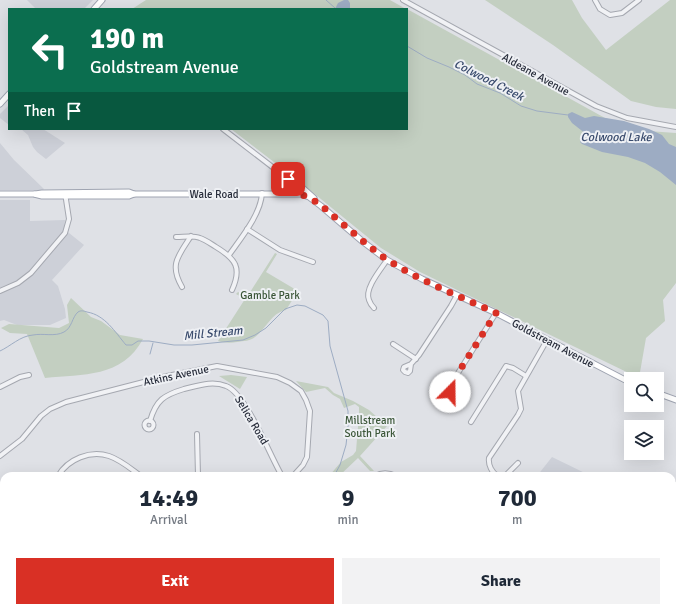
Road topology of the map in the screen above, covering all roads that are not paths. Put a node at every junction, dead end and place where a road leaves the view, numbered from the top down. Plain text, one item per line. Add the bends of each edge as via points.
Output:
1 (102, 0) edge
2 (402, 0) edge
3 (595, 0) edge
4 (638, 0) edge
5 (95, 8) edge
6 (8, 95) edge
7 (0, 104) edge
8 (676, 128) edge
9 (224, 130) edge
10 (283, 174) junction
11 (262, 193) junction
12 (287, 193) junction
13 (295, 193) junction
14 (0, 194) edge
15 (65, 194) junction
16 (321, 206) junction
17 (247, 229) junction
18 (191, 236) junction
19 (176, 237) dead end
20 (229, 255) junction
21 (387, 260) junction
22 (313, 262) dead end
23 (182, 287) dead end
24 (232, 290) dead end
25 (0, 291) edge
26 (457, 295) junction
27 (374, 308) dead end
28 (496, 313) junction
29 (548, 340) junction
30 (393, 344) dead end
31 (416, 359) junction
32 (411, 364) dead end
33 (29, 375) dead end
34 (526, 376) junction
35 (624, 379) edge
36 (451, 384) dead end
37 (0, 387) edge
38 (664, 396) edge
39 (676, 400) edge
40 (150, 421) dead end
41 (471, 422) dead end
42 (197, 434) dead end
43 (0, 456) edge
44 (518, 463) dead end
45 (61, 472) edge
46 (135, 472) edge
47 (198, 472) edge
48 (280, 472) edge
49 (296, 472) edge
50 (494, 472) edge
51 (509, 472) edge

1 - 5 main road
2 - 8 street, Aldeane Avenue via 596,106 627,118
3 - 4 street via 600,9 610,15 622,13
6 - 7 main road
9 - 10 street
10 - 12 main road via 288,184
10 - 13 street via 293,185
10 - 16 main road via 306,190
11 - 12 main road, Wale Road
11 - 15 main road, Wale Road
11 - 17 street via 260,206
12 - 13 main road, Wale Road
13 - 16 main road, Goldstream Avenue via 305,195
14 - 15 main road, Wale Road
15 - 25 street via 69,219 66,233 31,273
16 - 21 main road, Goldstream Avenue
17 - 20 street
17 - 22 street via 280,250
18 - 19 street
18 - 20 street via 204,239
18 - 23 street via 175,262 175,273
20 - 24 street via 236,268
21 - 26 main road, Goldstream Avenue
21 - 27 street via 372,282 368,294
26 - 28 main road, Goldstream Avenue
26 - 31 street
28 - 29 main road, Goldstream Avenue
28 - 36 street
29 - 34 street
29 - 35 main road, Goldstream Avenue
30 - 31 street
31 - 32 street
33 - 37 street
34 - 41 street via 506,366
34 - 50 street via 518,391 521,409 488,462
38 - 39 main road
40 - 48 street, Selica Road via 158,403 171,393 199,385 225,385 240,397
42 - 47 street
43 - 49 street, Atkins Avenue via 22,439 41,416 66,402 217,366 277,377 290,383 304,395 310,411 308,451 305,461
44 - 51 street
45 - 46 street via 78,458 100,454 118,460

